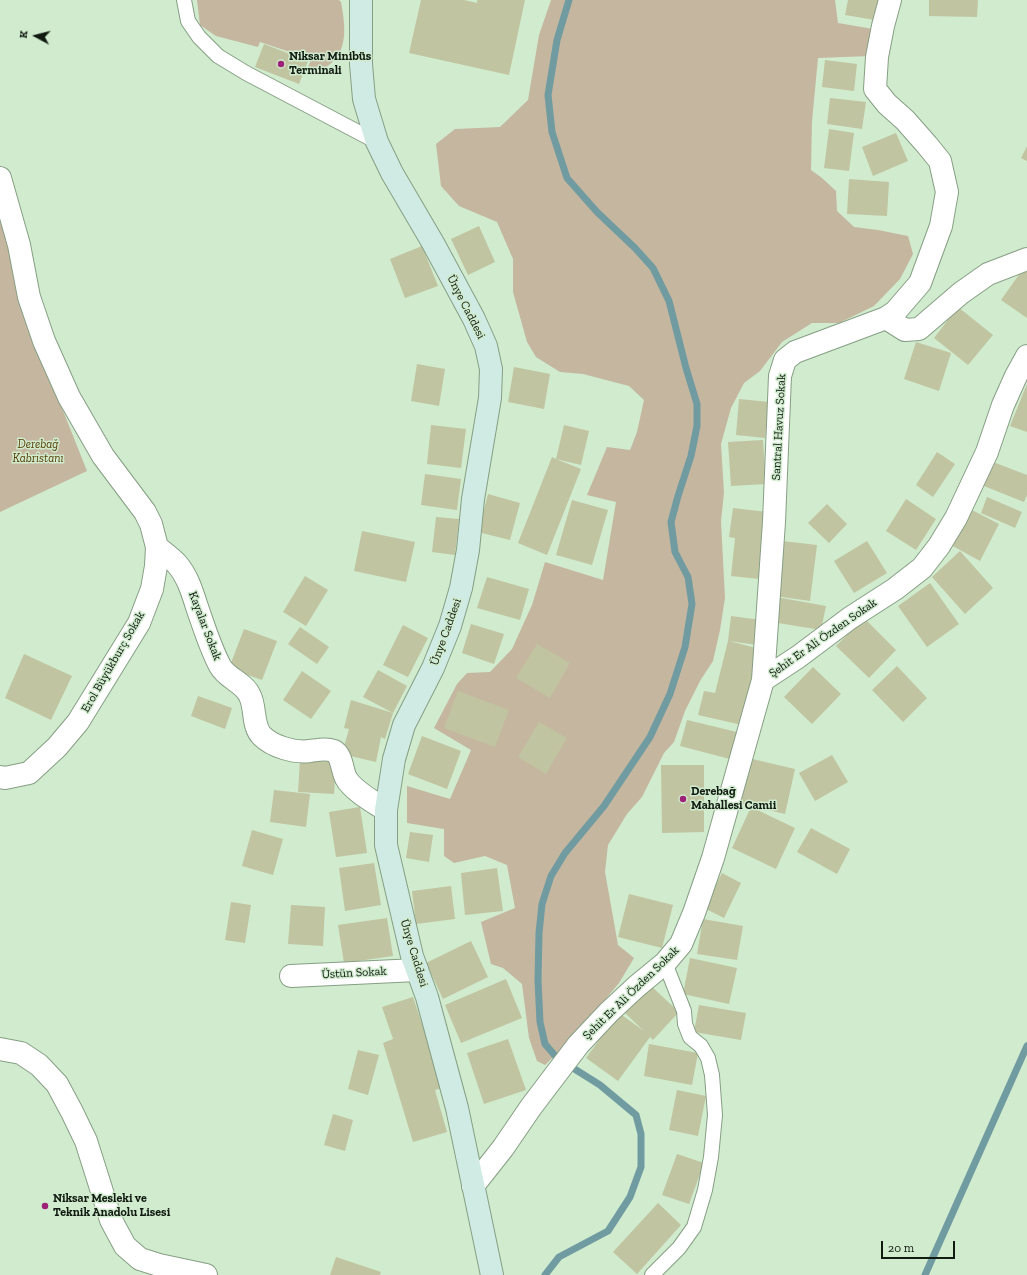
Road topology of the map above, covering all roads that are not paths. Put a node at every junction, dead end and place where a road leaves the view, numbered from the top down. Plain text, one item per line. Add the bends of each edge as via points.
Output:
1 (184, 0) edge
2 (361, 0) edge
3 (890, 0) edge
4 (377, 142) junction
5 (0, 178) edge
6 (1027, 259) edge
7 (886, 318) junction
8 (1027, 356) edge
9 (157, 547) junction
10 (763, 680) junction
11 (0, 777) edge
12 (386, 810) junction
13 (665, 963) junction
14 (417, 970) junction
15 (291, 976) dead end
16 (0, 1049) edge
17 (473, 1186) junction
18 (206, 1275) edge
19 (492, 1275) edge
20 (652, 1275) edge

1 - 4 lane via 188,21 199,37 218,56
2 - 4 main road, Ünye Caddesi via 364,99
3 - 7 street, Santral Havuz Sokak via 877,57 875,89 940,161 947,192 941,226 920,283 895,312
4 - 12 main road, Ünye Caddesi via 474,319 486,346 492,369 490,398 461,588 450,626 433,668 404,725 394,760
5 - 9 street, Erol Büyükburç Sokak via 19,245 29,298 44,341 69,397 103,456 145,512
6 - 7 street via 988,274 919,329 905,330
7 - 10 street, Santral Havuz Sokak via 795,352 785,360 780,376 774,522
8 - 10 street, Şehit Er Ali Özden Sokak via 1003,405 987,452 956,518 922,568
9 - 11 street, Erol Büyükburç Sokak via 152,589 139,623 78,722 58,747 29,773
9 - 12 street, Kayalar Sokak via 176,563 189,584 221,668 250,695 261,736 285,749 299,752 326,749 336,752 346,780 360,794
10 - 13 street, Şehit Er Ali Özden Sokak via 713,858 694,913 681,944
12 - 14 main road, Ünye Caddesi via 386,845
13 - 17 street, Şehit Er Ali Özden Sokak via 636,986 578,1045
13 - 20 lane via 684,1012 690,1036 701,1046 708,1058 715,1115 705,1190 694,1227 679,1248
14 - 15 street, Üstün Sokak
14 - 17 main road, Ünye Caddesi via 427,997 457,1108
16 - 18 street via 21,1054 39,1064 57,1084 86,1141 111,1220 125,1246 140,1259
17 - 19 main road, Ünye Caddesi

